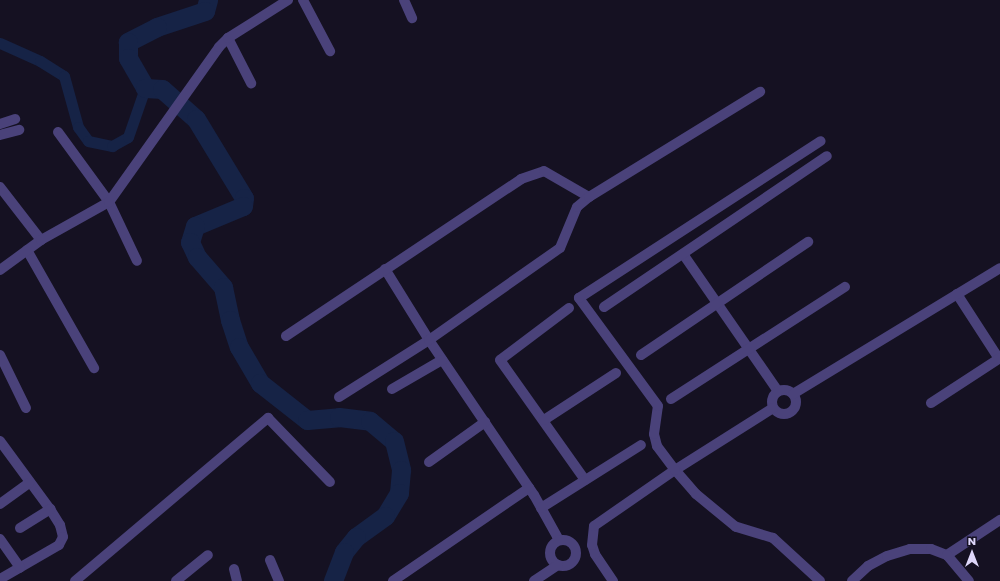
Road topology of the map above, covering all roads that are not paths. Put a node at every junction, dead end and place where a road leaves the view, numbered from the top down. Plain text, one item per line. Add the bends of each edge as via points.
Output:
1 (288, 0) edge
2 (304, 0) edge
3 (404, 0) edge
4 (412, 18) dead end
5 (228, 38) junction
6 (330, 51) dead end
7 (251, 83) dead end
8 (760, 92) dead end
9 (15, 118) dead end
10 (0, 124) edge
11 (19, 130) dead end
12 (58, 132) dead end
13 (0, 135) edge
14 (821, 141) dead end
15 (827, 156) dead end
16 (0, 187) edge
17 (589, 197) junction
18 (109, 202) junction
19 (41, 240) junction
20 (808, 242) dead end
21 (27, 250) junction
22 (682, 254) junction
23 (137, 261) dead end
24 (1000, 268) edge
25 (0, 270) edge
26 (385, 270) junction
27 (845, 287) dead end
28 (957, 294) junction
29 (717, 303) junction
30 (604, 307) dead end
31 (569, 308) dead end
32 (286, 336) dead end
33 (429, 340) junction
34 (748, 349) junction
35 (0, 355) edge
36 (641, 355) dead end
37 (1000, 359) edge
38 (442, 360) junction
39 (94, 368) dead end
40 (616, 373) dead end
41 (392, 389) dead end
42 (778, 391) junction
43 (793, 394) junction
44 (339, 397) dead end
45 (671, 399) dead end
46 (931, 403) dead end
47 (26, 408) dead end
48 (773, 408) junction
49 (544, 420) junction
50 (485, 422) junction
51 (0, 441) edge
52 (641, 445) dead end
53 (429, 462) dead end
54 (675, 470) junction
55 (586, 480) junction
56 (330, 482) dead end
57 (29, 483) junction
58 (529, 488) junction
59 (0, 504) edge
60 (541, 508) junction
61 (50, 509) junction
62 (1000, 520) edge
63 (20, 528) dead end
64 (0, 539) edge
65 (559, 540) junction
66 (947, 555) junction
67 (208, 556) dead end
68 (270, 560) dead end
69 (558, 565) junction
70 (20, 568) junction
71 (234, 569) dead end
72 (0, 579) edge
73 (75, 581) edge
74 (176, 581) edge
75 (237, 581) edge
76 (279, 581) edge
77 (393, 581) edge
78 (534, 581) edge
79 (613, 581) edge
80 (820, 581) edge
81 (852, 581) edge
82 (969, 581) edge

1 - 5 street
2 - 6 street
3 - 4 street
5 - 7 street
5 - 18 street
8 - 17 street
9 - 10 street
11 - 13 street
12 - 18 street
14 - 54 street via 580,298 658,406 654,434 657,446
15 - 22 street
16 - 19 street
17 - 26 street via 544,171 521,179
17 - 33 street via 577,207 560,248
18 - 19 street
18 - 23 street
19 - 21 street
20 - 29 street
21 - 25 street
21 - 39 street
22 - 29 street
22 - 30 street
24 - 28 street
26 - 32 street
26 - 33 street
27 - 34 street
28 - 37 street
28 - 43 street
29 - 34 street
29 - 36 street
31 - 49 street via 500,360
33 - 38 street
33 - 44 street
34 - 42 street
34 - 45 street
35 - 47 street
37 - 46 street
38 - 41 street
38 - 50 street
40 - 49 street
42 - 43 street via 786,390
42 - 48 street via 771,400
43 - 48 street via 795,406 790,413 779,413
48 - 54 street
49 - 55 street
50 - 53 street
50 - 58 street
51 - 57 street
52 - 55 street
54 - 79 street via 594,526 592,545 595,554
54 - 80 street via 696,494 736,527 773,538
55 - 60 street
56 - 73 street via 268,418
57 - 59 street
57 - 61 street
58 - 60 street
58 - 77 street
60 - 65 street
61 - 63 street
61 - 70 street via 60,525 63,537 59,545
62 - 66 street
64 - 70 street
65 - 69 street via 552,545 549,553 553,562
65 - 69 street via 572,543 576,555 569,565
66 - 81 street via 931,549 910,549 887,556 868,566
66 - 82 street
67 - 74 street
68 - 76 street
69 - 78 street
70 - 72 street
71 - 75 street

